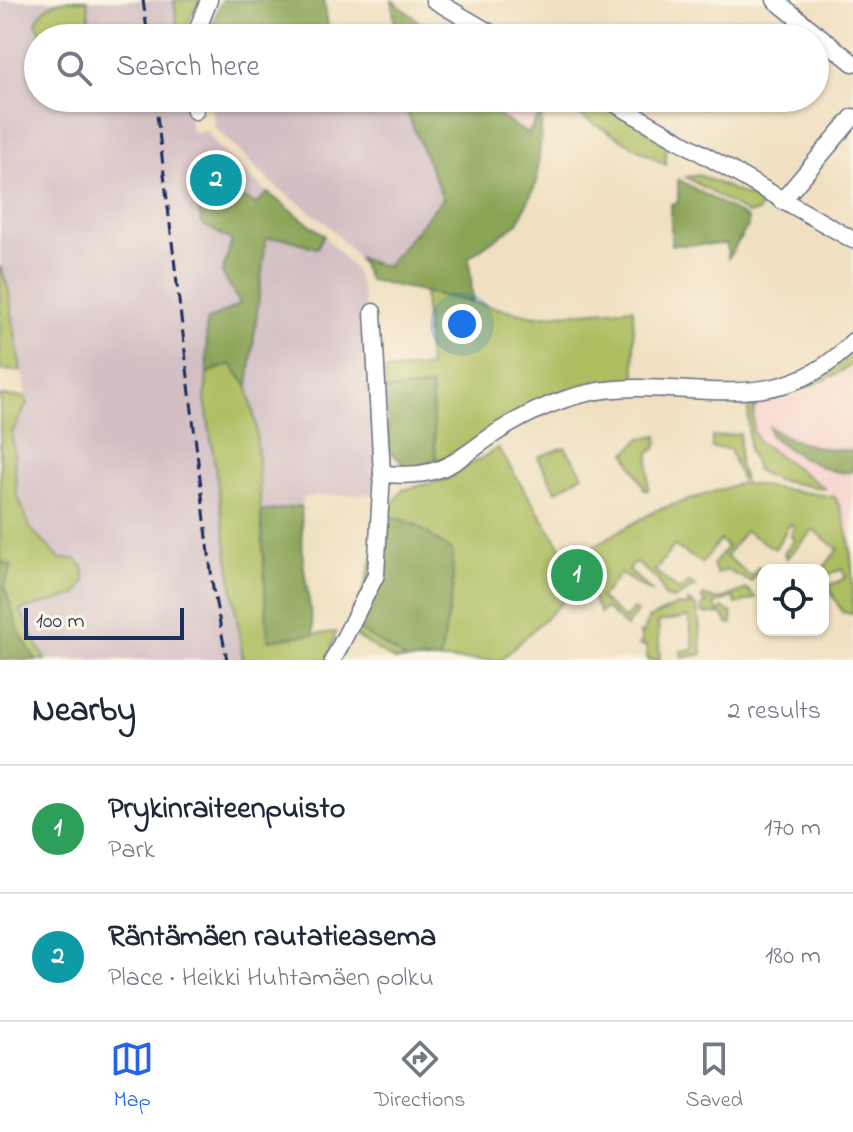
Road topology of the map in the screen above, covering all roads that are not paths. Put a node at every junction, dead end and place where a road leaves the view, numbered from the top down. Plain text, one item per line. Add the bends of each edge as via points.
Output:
1 (209, 0) edge
2 (434, 0) edge
3 (775, 0) edge
4 (200, 24) edge
5 (475, 24) edge
6 (805, 24) edge
7 (829, 44) edge
8 (853, 63) edge
9 (629, 112) edge
10 (853, 117) edge
11 (782, 201) junction
12 (853, 240) edge
13 (373, 312) dead end
14 (853, 341) edge
15 (382, 474) junction
16 (333, 660) edge

1 - 4 street
2 - 5 street
3 - 6 street
7 - 8 street
9 - 11 street
10 - 11 street
11 - 12 street
13 - 15 street
14 - 15 street via 821,368 770,388 748,393 588,393 524,416 446,466 412,475
15 - 16 street via 376,575

